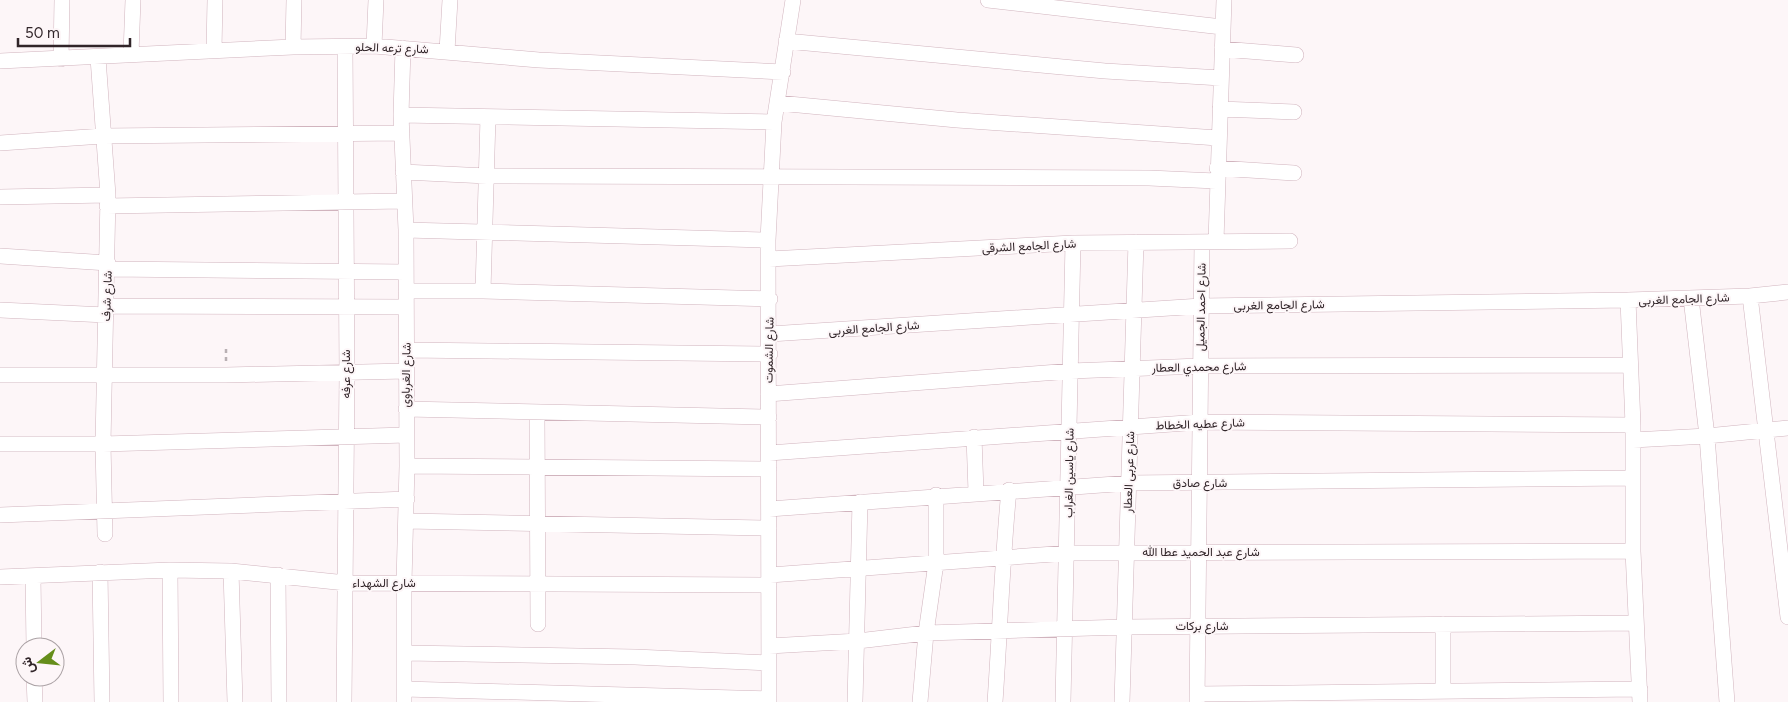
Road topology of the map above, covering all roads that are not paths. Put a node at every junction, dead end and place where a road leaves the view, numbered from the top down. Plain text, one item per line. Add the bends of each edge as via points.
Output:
1 (62, 0) edge
2 (134, 0) edge
3 (215, 0) edge
4 (294, 0) edge
5 (376, 0) edge
6 (450, 0) edge
7 (793, 0) edge
8 (988, 0) edge
9 (1224, 0) edge
10 (1222, 27) junction
11 (786, 41) junction
12 (374, 46) junction
13 (292, 47) junction
14 (345, 47) junction
15 (403, 48) junction
16 (1222, 49) junction
17 (214, 50) junction
18 (447, 51) junction
19 (131, 54) junction
20 (1296, 55) dead end
21 (98, 58) junction
22 (61, 59) junction
23 (0, 61) edge
24 (783, 72) junction
25 (1221, 78) junction
26 (778, 103) junction
27 (1220, 109) junction
28 (1294, 112) dead end
29 (401, 115) junction
30 (488, 117) junction
31 (774, 122) junction
32 (346, 133) junction
33 (402, 133) junction
34 (103, 136) junction
35 (1218, 138) junction
36 (0, 143) edge
37 (404, 172) junction
38 (1294, 173) dead end
39 (1217, 174) junction
40 (487, 176) junction
41 (771, 178) junction
42 (0, 197) edge
43 (108, 200) junction
44 (346, 201) junction
45 (403, 201) junction
46 (406, 230) junction
47 (484, 232) junction
48 (768, 240) junction
49 (1209, 241) junction
50 (1290, 241) dead end
51 (1136, 242) junction
52 (1073, 243) junction
53 (0, 256) edge
54 (769, 259) junction
55 (108, 266) junction
56 (346, 270) junction
57 (406, 272) junction
58 (406, 291) junction
59 (483, 291) junction
60 (1788, 292) edge
61 (1750, 296) junction
62 (1691, 298) junction
63 (770, 299) junction
64 (1628, 300) junction
65 (1201, 306) junction
66 (345, 307) junction
67 (406, 307) junction
68 (0, 310) edge
69 (106, 310) junction
70 (1134, 311) junction
71 (1070, 315) junction
72 (770, 334) junction
73 (407, 350) junction
74 (770, 354) junction
75 (1630, 365) junction
76 (1200, 366) junction
77 (1132, 369) junction
78 (406, 371) junction
79 (1071, 371) junction
80 (347, 373) junction
81 (0, 375) edge
82 (105, 376) junction
83 (768, 394) junction
84 (406, 409) junction
85 (537, 414) junction
86 (769, 417) junction
87 (1200, 422) junction
88 (1131, 426) junction
89 (1788, 428) edge
90 (1766, 430) junction
91 (1069, 431) junction
92 (1633, 433) junction
93 (406, 435) junction
94 (1707, 436) junction
95 (974, 437) junction
96 (345, 438) junction
97 (0, 444) edge
98 (103, 444) junction
99 (769, 453) junction
100 (407, 466) junction
101 (537, 466) junction
102 (768, 469) junction
103 (1632, 478) junction
104 (1129, 482) junction
105 (1199, 483) junction
106 (1068, 486) junction
107 (1008, 490) junction
108 (976, 492) junction
109 (936, 495) junction
110 (407, 499) junction
111 (346, 501) junction
112 (860, 502) junction
113 (769, 509) junction
114 (104, 511) junction
115 (0, 515) edge
116 (406, 521) junction
117 (536, 523) junction
118 (769, 528) junction
119 (104, 534) dead end
120 (1633, 550) junction
121 (1127, 552) junction
122 (1068, 553) junction
123 (1198, 553) junction
124 (1002, 556) junction
125 (936, 563) junction
126 (858, 569) junction
127 (170, 570) junction
128 (231, 571) junction
129 (100, 572) junction
130 (278, 575) junction
131 (0, 577) edge
132 (32, 577) junction
133 (769, 580) junction
134 (346, 583) junction
135 (404, 583) junction
136 (538, 584) junction
137 (1788, 617) edge
138 (1636, 623) junction
139 (538, 624) dead end
140 (1443, 624) junction
141 (1198, 626) junction
142 (1125, 627) junction
143 (1000, 630) junction
144 (1066, 630) junction
145 (926, 633) junction
146 (34, 637) edge
147 (858, 641) junction
148 (769, 646) junction
149 (404, 653) junction
150 (769, 663) junction
151 (34, 687) edge
152 (1443, 690) junction
153 (1640, 695) edge
154 (404, 696) edge
155 (534, 697) edge
156 (1197, 698) edge
157 (769, 700) edge
158 (35, 702) edge
159 (102, 702) edge
160 (171, 702) edge
161 (235, 702) edge
162 (279, 702) edge
163 (344, 702) edge
164 (855, 702) edge
165 (920, 702) edge
166 (994, 702) edge
167 (1063, 702) edge
168 (1122, 702) edge
169 (1727, 702) edge

1 - 22 street
2 - 19 street
3 - 17 street
4 - 13 street
5 - 12 street
6 - 18 street
7 - 11 street, شارع الشموت
8 - 10 street
9 - 10 street, شارع احمد الجميل
10 - 16 street, شارع احمد الجميل
11 - 24 street, شارع الشموت
11 - 25 street
12 - 14 street, شارع ترعه الحلو
12 - 15 street, شارع ترعه الحلو
13 - 14 street, شارع ترعه الحلو
13 - 17 street, شارع ترعه الحلو
14 - 32 street, شارع عرفه
15 - 18 street, شارع ترعه الحلو
15 - 29 street, شارع الغرباوى
16 - 20 street
16 - 25 street, شارع احمد الجميل
17 - 19 street, شارع ترعه الحلو
18 - 24 street, شارع ترعه الحلو via 539,60
19 - 21 street, شارع ترعه الحلو
21 - 22 street, شارع ترعه الحلو
21 - 34 street, شارع شرف
22 - 23 street, شارع ترعه الحلو
24 - 26 street, شارع الشموت
25 - 27 street, شارع احمد الجميل
26 - 31 street, شارع الشموت
26 - 35 street via 957,120
27 - 28 street
27 - 35 street, شارع احمد الجميل
29 - 30 street
29 - 33 street, شارع الغرباوى
30 - 31 street
30 - 40 street
31 - 41 street, شارع الشموت
32 - 33 street
32 - 34 street
32 - 44 street, شارع عرفه
33 - 37 street, شارع الغرباوى
34 - 36 street
34 - 43 street, شارع شرف
35 - 39 street, شارع احمد الجميل
37 - 40 street
37 - 45 street, شارع الغرباوى
38 - 39 street
39 - 41 street
39 - 49 street, شارع احمد الجميل
40 - 41 street
40 - 47 street
41 - 48 street, شارع الشموت
42 - 43 street
43 - 44 street
43 - 55 street, شارع شرف
44 - 45 street
44 - 56 street, شارع عرفه
45 - 46 street, شارع الغرباوى
46 - 47 street
46 - 57 street, شارع الغرباوى
47 - 48 street
47 - 59 street
48 - 54 street, شارع الشموت
49 - 50 street, شارع الجامع الشرقى
49 - 51 street, شارع الجامع الشرقى
49 - 65 street, شارع احمد الجميل
51 - 52 street, شارع الجامع الشرقى
51 - 70 street, شارع عربى العطار
52 - 54 street, شارع الجامع الشرقى
52 - 71 street, شارع ياسين الغراب
53 - 55 street
54 - 63 street, شارع الشموت
55 - 56 street
55 - 69 street, شارع شرف
56 - 57 street
56 - 66 street, شارع عرفه
57 - 58 street, شارع الغرباوى
58 - 59 street
58 - 67 street, شارع الغرباوى
59 - 63 street
60 - 61 street, شارع الجامع الغربى
61 - 62 street, شارع الجامع الغربى
61 - 90 street
62 - 64 street, شارع الجامع الغربى
62 - 94 street
63 - 72 street, شارع الشموت
64 - 65 street, شارع الجامع الغربى
64 - 75 street
65 - 70 street, شارع الجامع الغربى
65 - 76 street, شارع احمد الجميل
66 - 67 street
66 - 69 street
66 - 80 street, شارع عرفه
67 - 73 street, شارع الغرباوى
68 - 69 street
69 - 82 street, شارع شرف
70 - 71 street, شارع الجامع الغربى
70 - 77 street, شارع عربى العطار
71 - 72 street, شارع الجامع الغربى
71 - 79 street, شارع ياسين الغراب
72 - 74 street, شارع الشموت
73 - 74 street
73 - 78 street, شارع الغرباوى
74 - 83 street, شارع الشموت
75 - 76 street, شارع محمدي العطار
75 - 92 street
76 - 77 street, شارع محمدي العطار
76 - 87 street, شارع احمد الجميل
77 - 79 street, شارع محمدي العطار
77 - 88 street, شارع عربى العطار
78 - 80 street
78 - 84 street, شارع الغرباوى
79 - 83 street, شارع محمدي العطار
79 - 91 street, شارع ياسين الغراب
80 - 82 street
80 - 96 street, شارع عرفه
81 - 82 street
82 - 98 street, شارع شرف
83 - 86 street, شارع الشموت
84 - 85 street
84 - 93 street, شارع الغرباوى
85 - 86 street
85 - 101 street
86 - 99 street, شارع الشموت
87 - 88 street, شارع عطيه الخطاط
87 - 92 street, شارع عطيه الخطاط
87 - 105 street, شارع احمد الجميل
88 - 91 street, شارع عطيه الخطاط
88 - 104 street, شارع عربى العطار
89 - 90 street, شارع عطيه الخطاط
90 - 94 street, شارع عطيه الخطاط
90 - 137 street
91 - 95 street, شارع عطيه الخطاط
91 - 106 street, شارع ياسين الغراب
92 - 94 street, شارع عطيه الخطاط
92 - 103 street
93 - 96 street
93 - 100 street, شارع الغرباوى
94 - 169 street
95 - 99 street, شارع عطيه الخطاط
95 - 108 street
96 - 98 street
96 - 111 street, شارع عرفه
97 - 98 street
98 - 114 street, شارع شرف
99 - 102 street, شارع الشموت
100 - 101 street
100 - 110 street, شارع الغرباوى
101 - 102 street
101 - 117 street
102 - 113 street, شارع الشموت
103 - 105 street, شارع صادق
103 - 120 street
104 - 105 street, شارع صادق
104 - 106 street, شارع صادق
104 - 121 street, شارع عربى العطار
105 - 123 street, شارع احمد الجميل
106 - 107 street, شارع صادق
106 - 122 street, شارع ياسين الغراب
107 - 108 street, شارع صادق
107 - 124 street
108 - 109 street, شارع صادق
109 - 112 street, شارع صادق
109 - 125 street
110 - 111 street
110 - 116 street, شارع الغرباوى
111 - 114 street
111 - 134 street, شارع عرفه
112 - 113 street, شارع صادق
112 - 126 street
113 - 118 street, شارع الشموت
114 - 115 street
114 - 119 street, شارع شرف
116 - 117 street
116 - 135 street, شارع الغرباوى
117 - 118 street
117 - 136 street
118 - 133 street, شارع الشموت
120 - 123 street, شارع عبد الحميد عطا الله
120 - 138 street
121 - 122 street, شارع عبد الحميد عطا الله
121 - 123 street, شارع عبد الحميد عطا الله
121 - 142 street, شارع عربى العطار
122 - 124 street, شارع عبد الحميد عطا الله
122 - 144 street, شارع ياسين الغراب
123 - 141 street, شارع احمد الجميل
124 - 125 street, شارع عبد الحميد عطا الله
124 - 143 street
125 - 126 street, شارع عبد الحميد عطا الله
125 - 145 street
126 - 133 street, شارع عبد الحميد عطا الله
126 - 147 street
127 - 128 street, شارع الشهداء
127 - 129 street, شارع الشهداء
127 - 160 street
128 - 130 street, شارع الشهداء
128 - 161 street
129 - 132 street, شارع الشهداء
129 - 159 street
130 - 134 street, شارع الشهداء
130 - 162 street
131 - 132 street, شارع الشهداء
132 - 146 street
133 - 136 street, شارع الشهداء
133 - 148 street, شارع الشموت
134 - 135 street, شارع الشهداء
134 - 163 street, شارع عرفه
135 - 136 street, شارع الشهداء
135 - 149 street, شارع الغرباوى
136 - 139 street
138 - 140 street, شارع بركات
138 - 153 street
140 - 141 street, شارع بركات
140 - 152 street
141 - 142 street, شارع بركات
141 - 156 street, شارع احمد الجميل
142 - 144 street, شارع بركات
142 - 168 street, شارع عربى العطار
143 - 144 street, شارع بركات
143 - 145 street, شارع بركات
143 - 166 street
144 - 167 street, شارع ياسين الغراب
145 - 147 street, شارع بركات
145 - 165 street
147 - 148 street, شارع بركات
147 - 164 street
148 - 150 street, شارع الشموت
149 - 150 street
149 - 154 street, شارع الغرباوى
150 - 157 street, شارع الشموت
151 - 158 street
152 - 153 street
152 - 156 street
154 - 155 street
155 - 157 street

